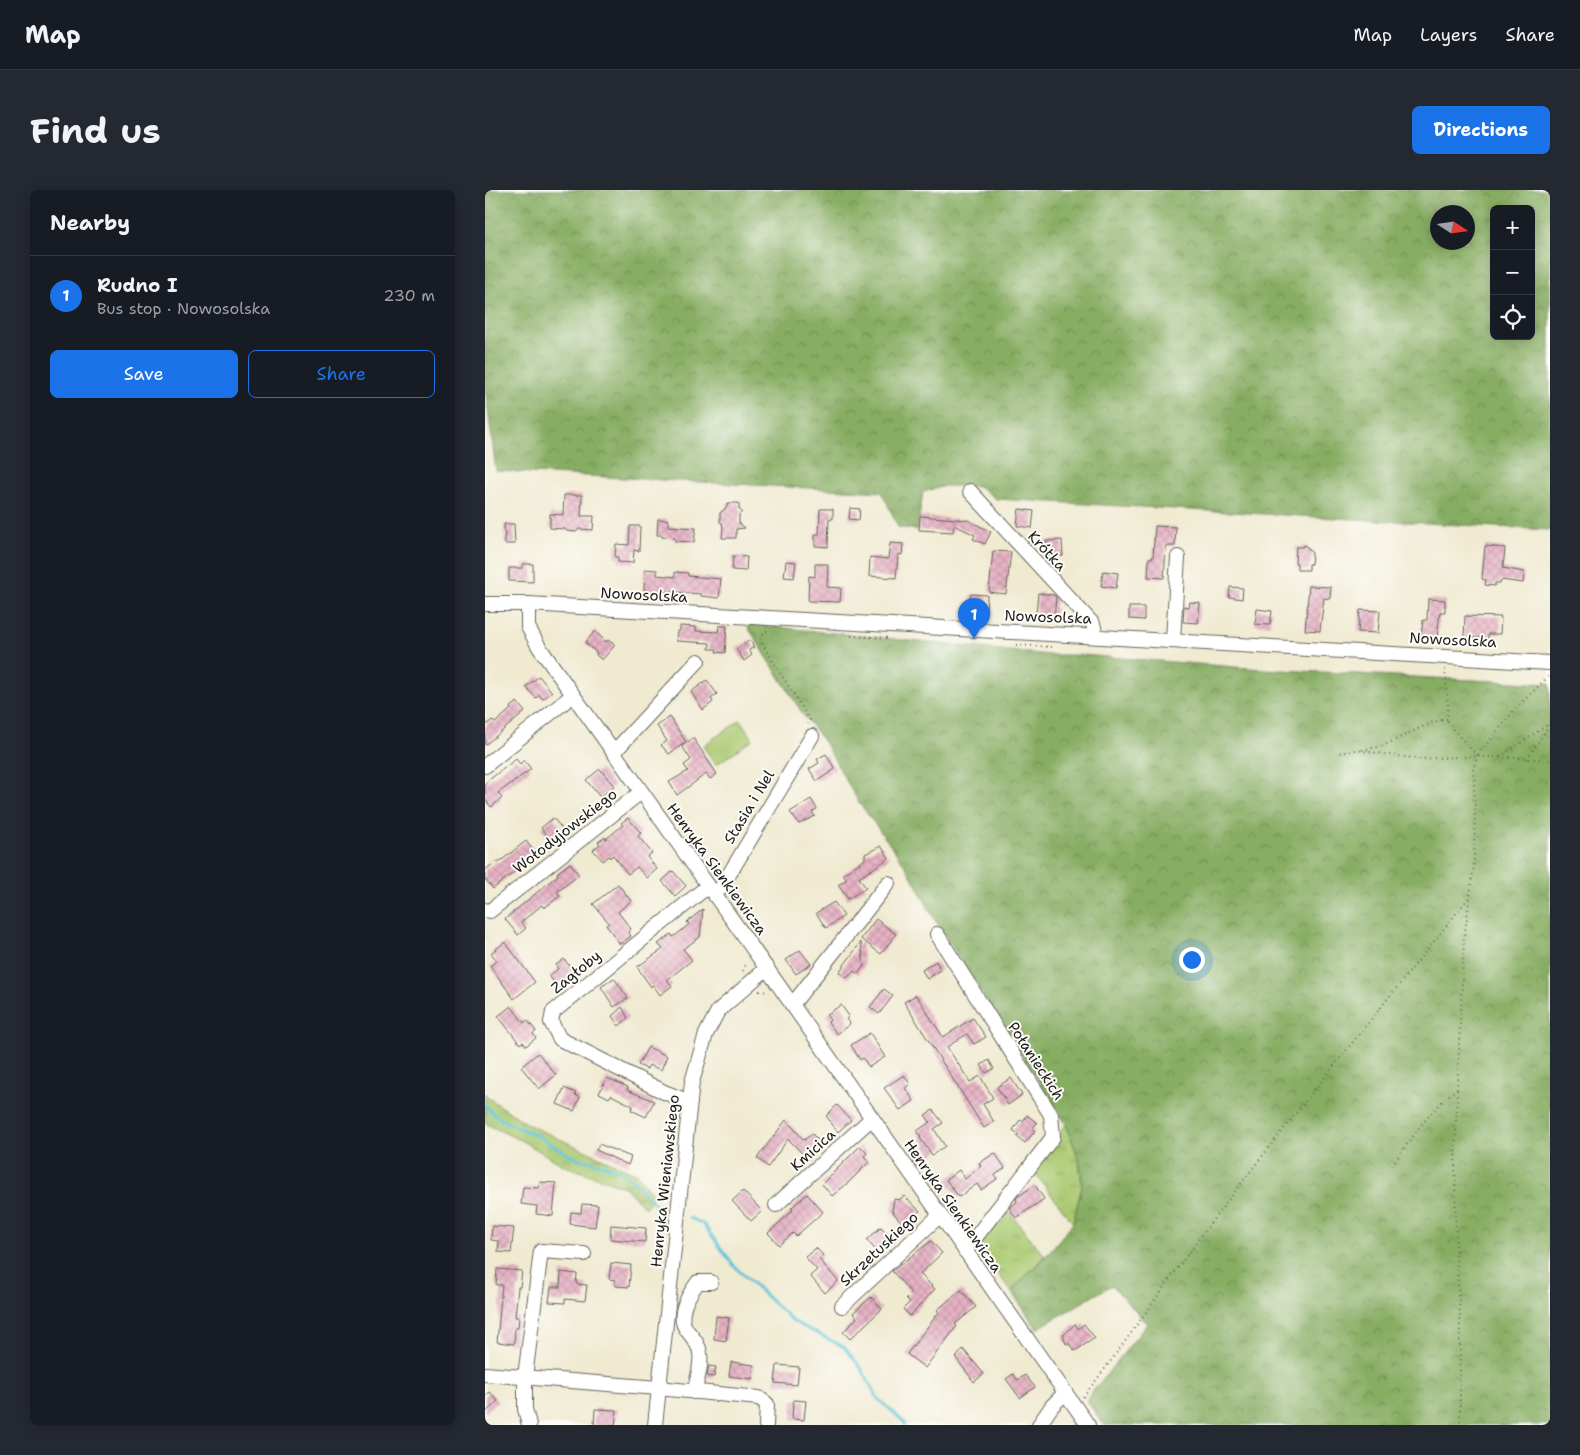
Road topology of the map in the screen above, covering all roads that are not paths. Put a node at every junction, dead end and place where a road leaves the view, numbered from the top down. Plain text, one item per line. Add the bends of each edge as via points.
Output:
1 (970, 491) dead end
2 (1178, 557) dead end
3 (485, 604) edge
4 (527, 604) junction
5 (1096, 635) junction
6 (1173, 640) junction
7 (698, 660) dead end
8 (1550, 662) edge
9 (573, 695) junction
10 (812, 736) road end
11 (614, 752) junction
12 (485, 766) edge
13 (641, 792) junction
14 (888, 883) dead end
15 (711, 890) junction
16 (485, 910) edge
17 (937, 934) dead end
18 (767, 968) junction
19 (792, 1005) junction
20 (690, 1102) junction
21 (872, 1118) junction
22 (777, 1205) dead end
23 (939, 1216) junction
24 (965, 1251) junction
25 (584, 1254) dead end
26 (711, 1282) dead end
27 (842, 1306) dead end
28 (485, 1374) edge
29 (525, 1377) junction
30 (658, 1388) junction
31 (694, 1392) junction
32 (1065, 1393) junction
33 (529, 1425) edge
34 (655, 1425) edge
35 (766, 1425) edge
36 (1039, 1425) edge
37 (1088, 1425) edge

1 - 5 street, Krótka via 1093,624
2 - 6 street
3 - 4 street, Nowosolska
4 - 5 street, Nowosolska
4 - 9 street, Henryka Sienkiewicza via 527,622 532,637
5 - 6 street, Nowosolska
6 - 8 street, Nowosolska
7 - 11 street
9 - 11 street, Henryka Sienkiewicza
9 - 12 street
10 - 15 street, Stasia i Nel via 721,888
11 - 13 street, Henryka Sienkiewicza
13 - 15 street, Henryka Sienkiewicza
13 - 16 street, Wołodyjowskiego via 490,911
14 - 19 street
15 - 18 street, Henryka Sienkiewicza
15 - 20 street, Zagłoby via 553,1012 551,1022 560,1039
17 - 24 street, Połanieckich via 1051,1115 1053,1137
18 - 19 street, Henryka Sienkiewicza
18 - 20 street, Henryka Wieniawskiego via 718,1011 699,1056
19 - 21 street, Henryka Sienkiewicza
20 - 30 street, Henryka Wieniawskiego
21 - 22 street, Kmicica
21 - 23 street, Henryka Sienkiewicza
23 - 24 street, Henryka Sienkiewicza
23 - 27 street, Skrzetuskiego
24 - 32 street, Henryka Sienkiewicza
25 - 29 street via 541,1251
26 - 31 street via 698,1282 683,1312 685,1327 700,1352
28 - 29 street
29 - 30 street
29 - 33 street via 525,1409
30 - 31 street
30 - 34 street, Henryka Wieniawskiego
31 - 35 street via 759,1398 767,1404
32 - 36 street
32 - 37 street, Henryka Sienkiewicza

